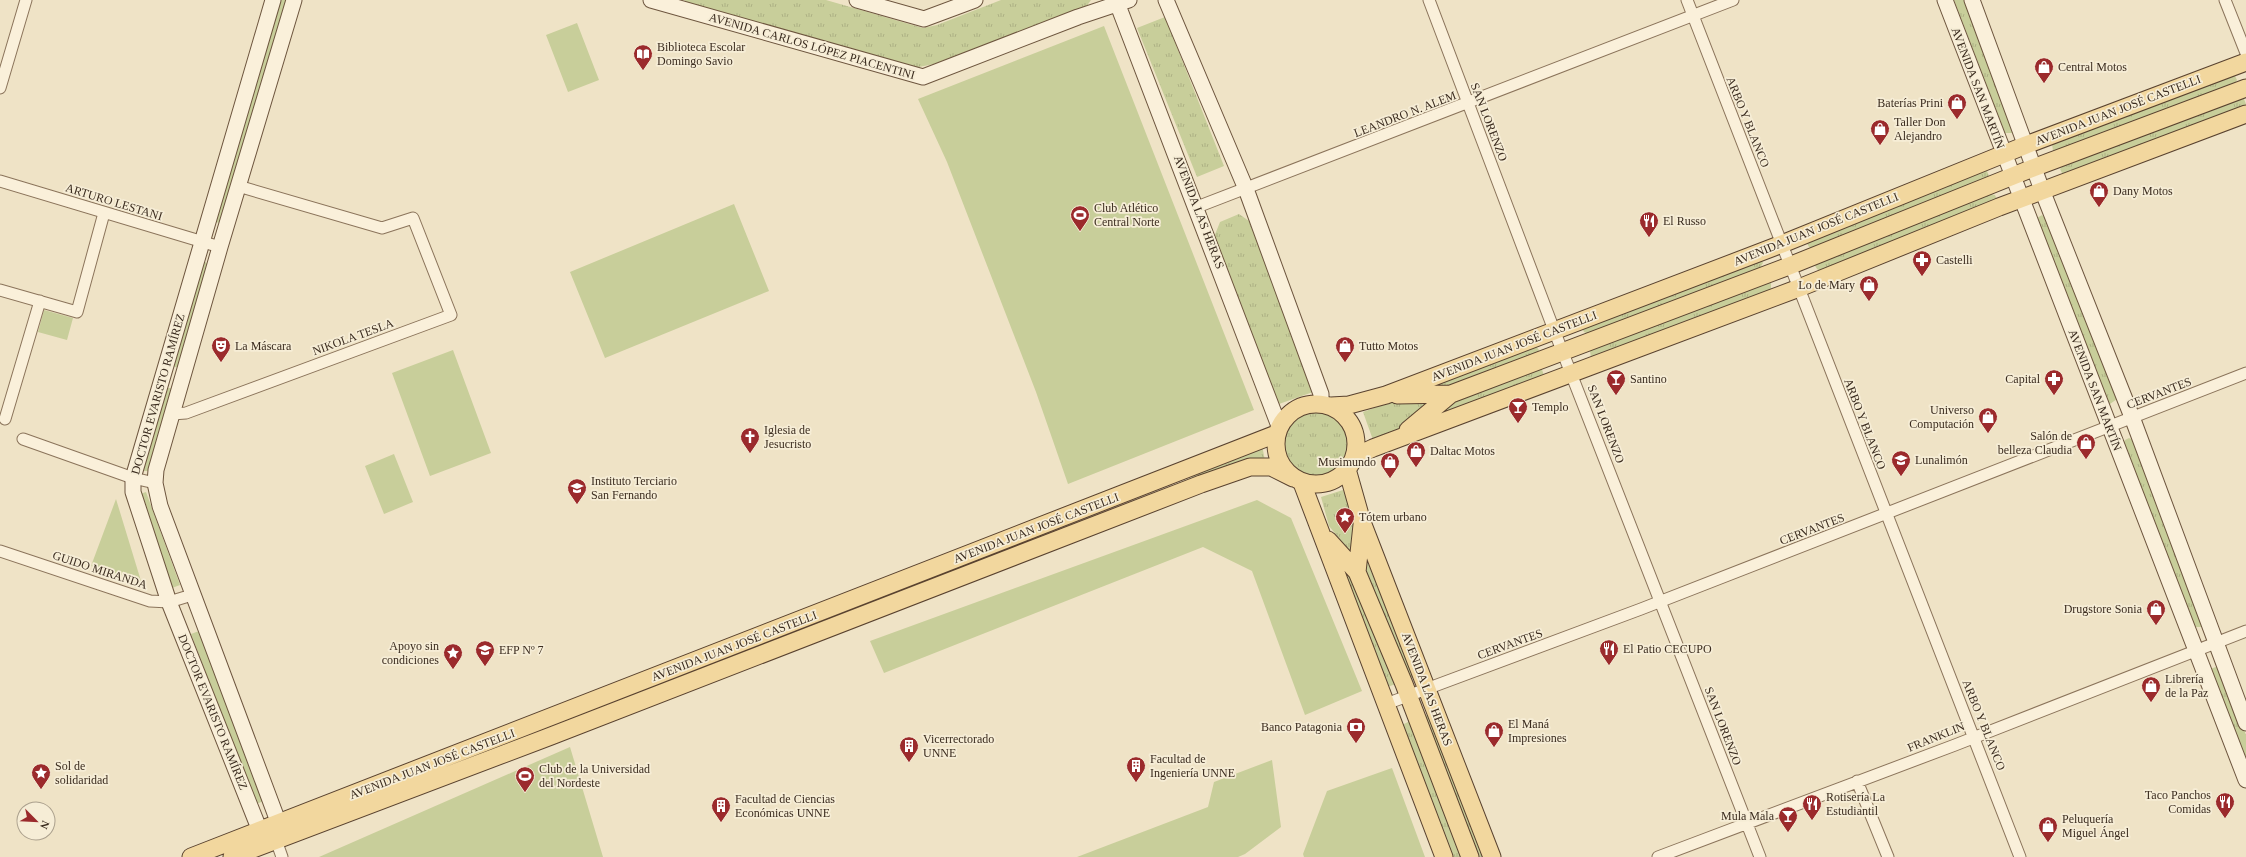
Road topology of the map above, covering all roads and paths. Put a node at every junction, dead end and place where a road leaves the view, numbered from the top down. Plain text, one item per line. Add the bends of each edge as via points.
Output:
1 (26, 0) edge
2 (273, 0) edge
3 (294, 0) edge
4 (651, 0) edge
5 (857, 0) edge
6 (976, 0) edge
7 (1166, 0) edge
8 (1429, 0) edge
9 (1687, 0) edge
10 (1733, 0) edge
11 (1945, 0) edge
12 (1972, 0) edge
13 (2225, 0) edge
14 (1121, 1) edge
15 (1692, 16) junction
16 (2246, 53) edge
17 (2246, 62) edge
18 (0, 88) edge
19 (2246, 88) edge
20 (1468, 104) junction
21 (2246, 114) edge
22 (2026, 145) junction
23 (2003, 154) junction
24 (2033, 168) junction
25 (2013, 176) junction
26 (0, 181) edge
27 (238, 186) junction
28 (1246, 189) junction
29 (2042, 190) junction
30 (2021, 198) junction
31 (1197, 207) junction
32 (104, 213) junction
33 (202, 242) junction
34 (1782, 244) junction
35 (220, 247) junction
36 (1789, 266) junction
37 (1799, 288) junction
38 (0, 290) edge
39 (40, 301) junction
40 (1554, 330) junction
41 (1564, 351) junction
42 (1572, 373) junction
43 (2246, 374) edge
44 (163, 379) junction
45 (182, 384) junction
46 (1451, 394) junction
47 (1386, 395) junction
48 (1326, 405) junction
49 (172, 414) junction
50 (2132, 417) junction
51 (6, 419) dead end
52 (2108, 427) junction
53 (1278, 430) junction
54 (23, 438) dead end
55 (1399, 438) junction
56 (1351, 463) junction
57 (133, 478) junction
58 (1298, 480) junction
59 (155, 483) junction
60 (1886, 515) junction
61 (1362, 522) junction
62 (1321, 534) junction
63 (0, 551) edge
64 (1357, 572) junction
65 (192, 595) junction
66 (1660, 601) junction
67 (169, 602) junction
68 (2246, 631) edge
69 (2215, 643) junction
70 (2197, 650) junction
71 (1427, 688) junction
72 (1408, 696) junction
73 (1386, 704) junction
74 (2246, 723) edge
75 (1974, 736) junction
76 (2246, 780) edge
77 (1857, 781) junction
78 (1746, 824) junction
79 (260, 831) junction
80 (277, 832) junction
81 (191, 857) edge
82 (232, 857) edge
83 (282, 857) edge
84 (1444, 857) edge
85 (1470, 857) edge
86 (1492, 857) edge
87 (1658, 857) edge
88 (1760, 857) edge
89 (1888, 857) edge
90 (2020, 857) edge

1 - 18 street
2 - 33 main road, DOCTOR EVARISTO RAMÍREZ
3 - 27 main road, DOCTOR EVARISTO RAMÍREZ
4 - 14 main road, AVENIDA CARLOS LÓPEZ PIACENTINI via 923,77
5 - 6 main road via 924,19
7 - 28 main road
8 - 20 street, SAN LORENZO
9 - 15 street, ARBO Y BLANCO
10 - 15 street, LEANDRO N. ALEM
11 - 23 main road, AVENIDA SAN MARTÍN
12 - 22 main road, AVENIDA SAN MARTÍN
13 - 16 street
14 - 31 main road, AVENIDA LAS HERAS
15 - 20 street, LEANDRO N. ALEM
15 - 34 street, ARBO Y BLANCO
17 - 22 main road, AVENIDA JUAN JOSÉ CASTELLI
19 - 24 main road, AVENIDA JUAN JOSÉ CASTELLI
20 - 28 street, LEANDRO N. ALEM
20 - 40 street, SAN LORENZO
21 - 29 main road, AVENIDA JUAN JOSÉ CASTELLI
22 - 23 main road, AVENIDA JUAN JOSÉ CASTELLI
22 - 24 main road, AVENIDA SAN MARTÍN
23 - 25 main road, AVENIDA SAN MARTÍN
23 - 34 main road, AVENIDA JUAN JOSÉ CASTELLI
24 - 25 main road, AVENIDA JUAN JOSÉ CASTELLI
24 - 29 main road, AVENIDA SAN MARTÍN
25 - 30 main road, AVENIDA SAN MARTÍN
25 - 36 main road, AVENIDA JUAN JOSÉ CASTELLI
26 - 32 street, ARTURO LESTANI
27 - 35 main road, DOCTOR EVARISTO RAMÍREZ
27 - 49 street, NIKOLA TESLA via 382,228 413,218 451,315 186,413
28 - 31 street, LEANDRO N. ALEM
28 - 48 main road
29 - 30 main road, AVENIDA JUAN JOSÉ CASTELLI
29 - 50 main road, AVENIDA SAN MARTÍN
30 - 37 main road, AVENIDA JUAN JOSÉ CASTELLI
30 - 52 main road, AVENIDA SAN MARTÍN
31 - 53 main road, AVENIDA LAS HERAS
32 - 33 street, ARTURO LESTANI
32 - 39 street via 77,312
33 - 35 street, ARTURO LESTANI
33 - 44 main road, DOCTOR EVARISTO RAMÍREZ
34 - 36 street, ARBO Y BLANCO
34 - 40 main road, AVENIDA JUAN JOSÉ CASTELLI
35 - 45 main road, DOCTOR EVARISTO RAMÍREZ
36 - 37 street, ARBO Y BLANCO
36 - 41 main road, AVENIDA JUAN JOSÉ CASTELLI
37 - 42 main road, AVENIDA JUAN JOSÉ CASTELLI
37 - 60 street, ARBO Y BLANCO
38 - 39 street
39 - 51 street
40 - 41 street, SAN LORENZO
40 - 47 main road, AVENIDA JUAN JOSÉ CASTELLI
41 - 42 street, SAN LORENZO
41 - 46 main road, AVENIDA JUAN JOSÉ CASTELLI
42 - 55 main road, AVENIDA JUAN JOSÉ CASTELLI
42 - 66 street, SAN LORENZO
43 - 50 street, CERVANTES
44 - 45 street
44 - 57 main road, DOCTOR EVARISTO RAMÍREZ
45 - 49 main road, DOCTOR EVARISTO RAMÍREZ
46 - 47 main road, AVENIDA JUAN JOSÉ CASTELLI
46 - 55 main road, AVENIDA JUAN JOSÉ CASTELLI
47 - 48 main road, AVENIDA JUAN JOSÉ CASTELLI via 1349,405
48 - 53 main road via 1311,403 1292,410
48 - 56 main road via 1344,415 1353,427 1356,442
49 - 59 main road, DOCTOR EVARISTO RAMÍREZ via 156,470
50 - 52 street, CERVANTES
50 - 69 main road, AVENIDA SAN MARTÍN
52 - 60 street, CERVANTES
52 - 70 main road, AVENIDA SAN MARTÍN
53 - 58 main road via 1275,446 1278,458 1284,470
53 - 80 main road, AVENIDA JUAN JOSÉ CASTELLI
54 - 57 street
55 - 56 main road, AVENIDA JUAN JOSÉ CASTELLI
56 - 58 main road via 1338,478 1327,483 1315,485
56 - 61 main road, AVENIDA LAS HERAS
57 - 59 street
57 - 67 main road, DOCTOR EVARISTO RAMÍREZ via 133,492
58 - 62 main road, AVENIDA LAS HERAS
58 - 80 main road, AVENIDA JUAN JOSÉ CASTELLI via 1271,467 1250,467 1200,484 551,736
59 - 65 main road, DOCTOR EVARISTO RAMÍREZ via 160,506
60 - 66 street, CERVANTES
60 - 75 street, ARBO Y BLANCO
61 - 64 main road, AVENIDA LAS HERAS
61 - 71 main road, AVENIDA LAS HERAS
62 - 64 main road, AVENIDA LAS HERAS
62 - 73 main road, AVENIDA LAS HERAS
63 - 67 street, GUIDO MIRANDA via 150,601
64 - 72 main road, AVENIDA LAS HERAS
65 - 67 street, GUIDO MIRANDA
65 - 80 main road, DOCTOR EVARISTO RAMÍREZ
66 - 71 street, CERVANTES
66 - 78 street, SAN LORENZO
67 - 79 main road, DOCTOR EVARISTO RAMÍREZ
68 - 69 street, FRANKLIN
69 - 70 street, FRANKLIN
69 - 74 main road, AVENIDA SAN MARTÍN
70 - 75 street, FRANKLIN
70 - 76 main road, AVENIDA SAN MARTÍN
71 - 72 street, CERVANTES
71 - 86 main road, AVENIDA LAS HERAS
72 - 73 street, CERVANTES
72 - 85 main road, AVENIDA LAS HERAS
73 - 84 main road, AVENIDA LAS HERAS
75 - 77 street, FRANKLIN
75 - 90 street, ARBO Y BLANCO
77 - 78 street, FRANKLIN
77 - 89 street
78 - 87 street, FRANKLIN
78 - 88 street, SAN LORENZO
79 - 80 main road, AVENIDA JUAN JOSÉ CASTELLI
79 - 81 main road, AVENIDA JUAN JOSÉ CASTELLI
80 - 82 main road, AVENIDA JUAN JOSÉ CASTELLI
80 - 83 street

